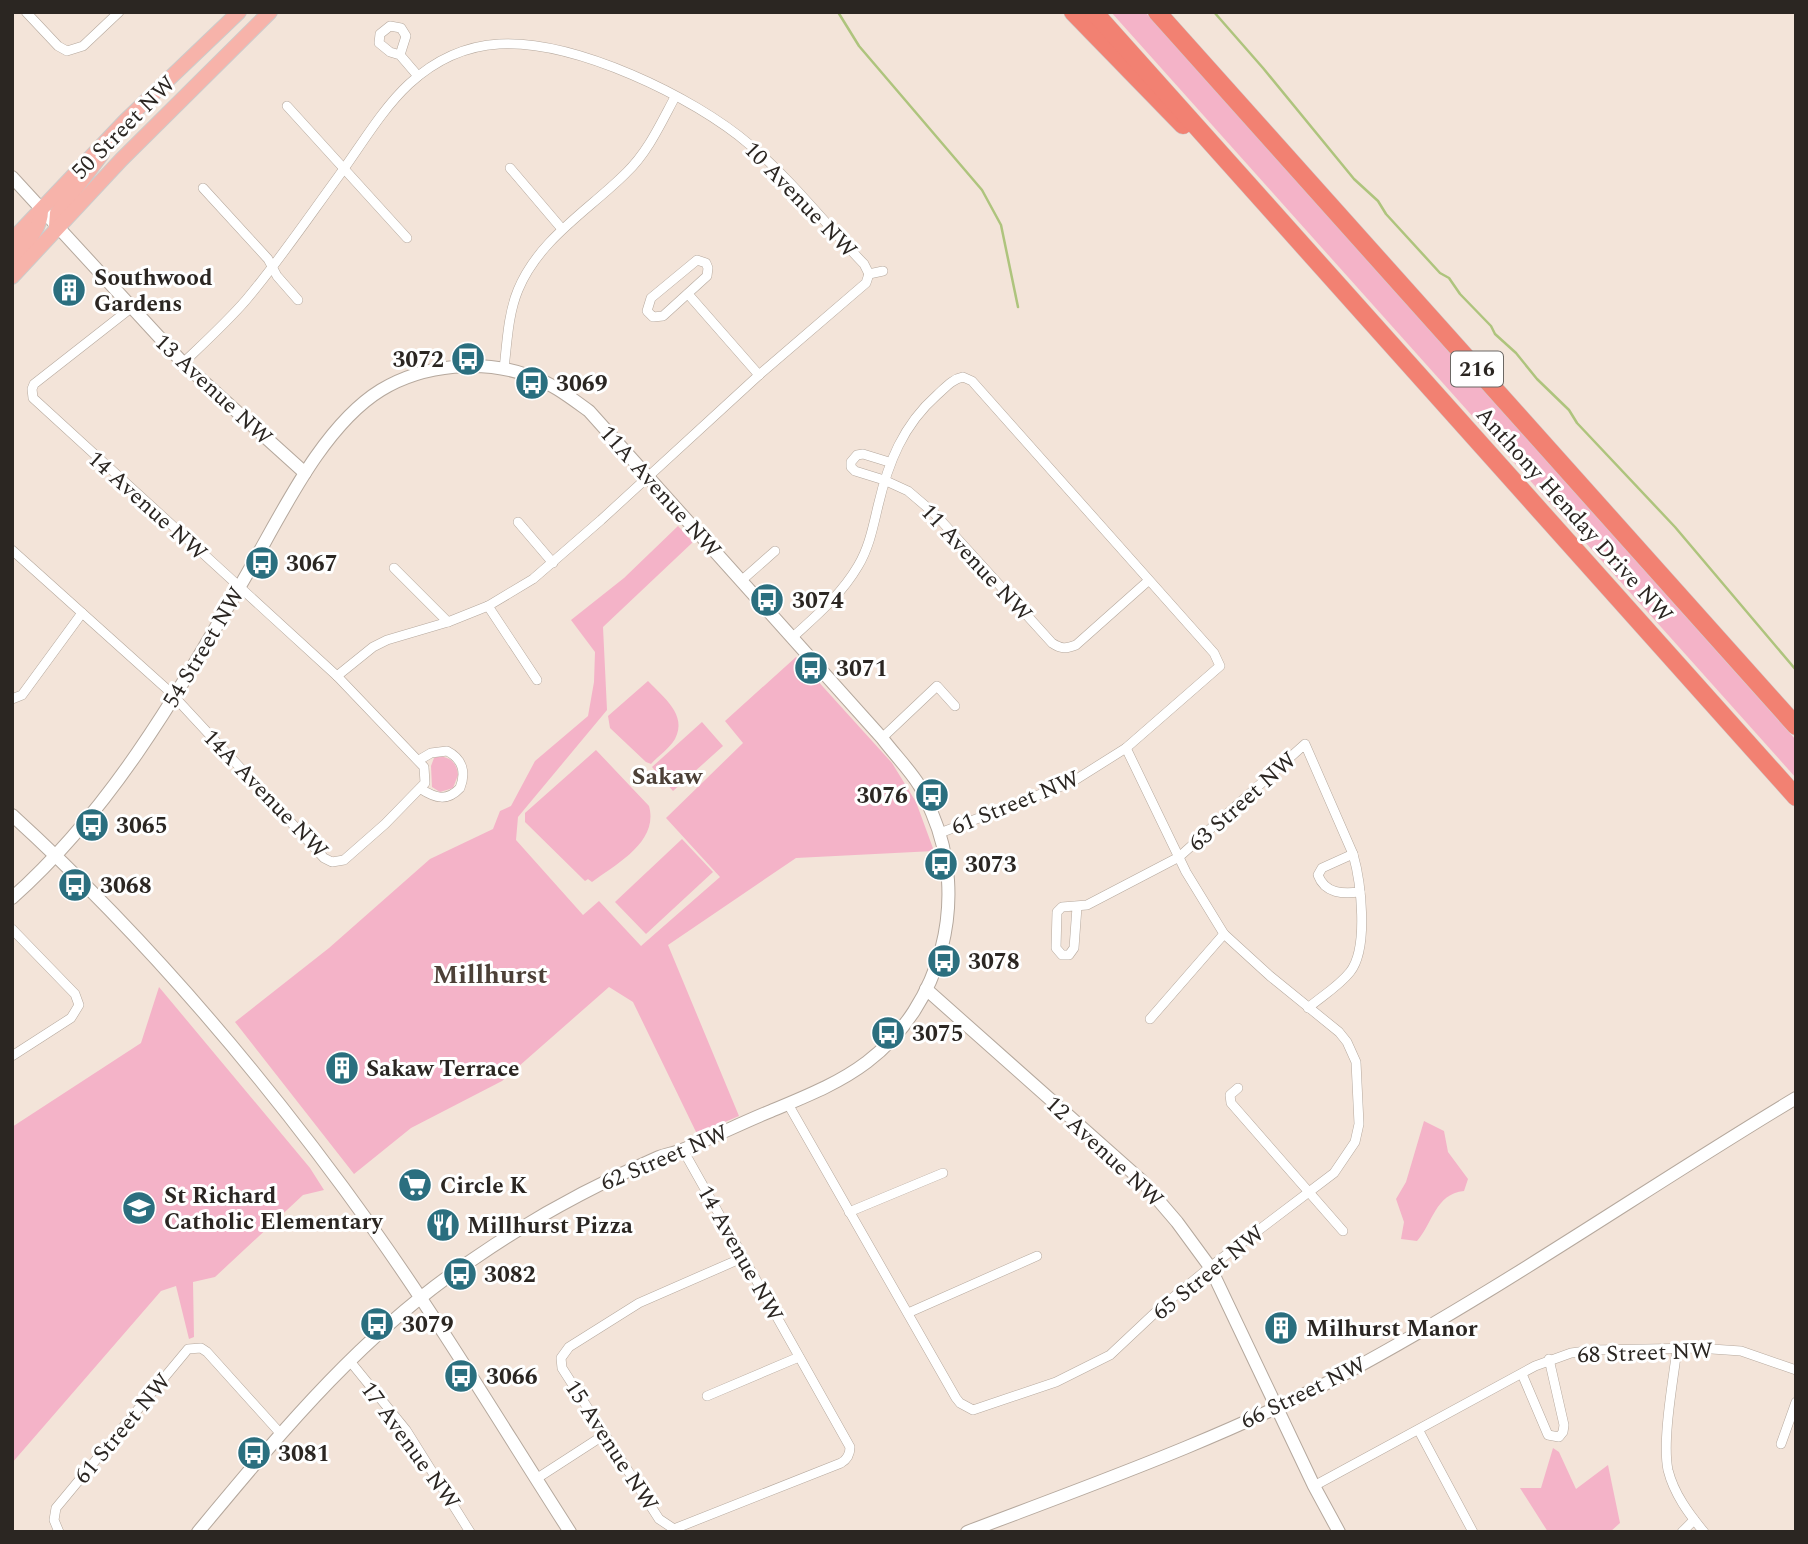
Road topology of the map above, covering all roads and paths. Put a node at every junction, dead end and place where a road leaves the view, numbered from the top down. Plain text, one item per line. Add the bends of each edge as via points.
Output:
1 (26, 12) edge
2 (119, 12) edge
3 (239, 12) edge
4 (270, 12) edge
5 (1073, 12) edge
6 (1094, 12) edge
7 (1157, 12) edge
8 (400, 55) dead end
9 (418, 76) junction
10 (676, 97) junction
11 (287, 106) dead end
12 (125, 121) junction
13 (510, 168) dead end
14 (344, 169) junction
15 (1239, 174) junction
16 (12, 177) edge
17 (203, 188) dead end
18 (41, 208) junction
19 (57, 227) junction
20 (562, 229) junction
21 (407, 238) dead end
22 (12, 240) edge
23 (12, 260) edge
24 (272, 267) junction
25 (884, 271) dead end
26 (869, 274) junction
27 (12, 277) edge
28 (688, 294) junction
29 (298, 300) dead end
30 (131, 308) junction
31 (183, 363) junction
32 (504, 369) junction
33 (759, 375) junction
34 (889, 462) junction
35 (305, 473) junction
36 (649, 477) junction
37 (884, 480) junction
38 (518, 522) dead end
39 (12, 550) edge
40 (775, 551) dead end
41 (553, 563) junction
42 (394, 568) dead end
43 (741, 580) junction
44 (1148, 581) junction
45 (239, 588) junction
46 (488, 606) junction
47 (82, 612) junction
48 (448, 622) junction
49 (793, 637) junction
50 (337, 676) junction
51 (537, 680) dead end
52 (174, 696) junction
53 (12, 699) edge
54 (955, 706) dead end
55 (1796, 726) edge
56 (882, 738) junction
57 (1126, 748) junction
58 (422, 764) junction
59 (421, 789) junction
60 (1796, 797) edge
61 (12, 815) edge
62 (940, 833) junction
63 (1353, 854) junction
64 (56, 856) junction
65 (1179, 857) junction
66 (1360, 892) junction
67 (12, 898) edge
68 (1077, 907) junction
69 (12, 929) edge
70 (1224, 934) junction
71 (926, 989) junction
72 (1308, 1008) junction
73 (1150, 1019) dead end
74 (12, 1056) edge
75 (1238, 1088) dead end
76 (1796, 1098) edge
77 (788, 1104) junction
78 (683, 1150) junction
79 (943, 1172) dead end
80 (1309, 1193) junction
81 (849, 1212) junction
82 (1343, 1231) dead end
83 (1037, 1256) dead end
84 (742, 1258) junction
85 (1210, 1267) junction
86 (420, 1298) junction
87 (908, 1313) junction
88 (1677, 1349) junction
89 (1110, 1355) junction
90 (799, 1357) junction
91 (1549, 1359) junction
92 (349, 1360) junction
93 (1119, 1364) dead end
94 (1796, 1370) edge
95 (1522, 1374) junction
96 (707, 1396) dead end
97 (1796, 1402) edge
98 (1278, 1407) junction
99 (1419, 1431) junction
100 (280, 1433) junction
101 (604, 1434) junction
102 (1781, 1444) dead end
103 (536, 1479) junction
104 (1314, 1486) junction
105 (1694, 1520) junction
106 (670, 1527) joint
107 (59, 1532) edge
108 (198, 1532) edge
109 (470, 1532) edge
110 (570, 1532) edge
111 (967, 1532) edge
112 (1339, 1532) edge
113 (1473, 1532) edge
114 (1682, 1532) edge
115 (1704, 1532) edge

1 - 2 street via 67,51 83,46
3 - 12 main road, 50 Street NW
4 - 19 main road, 50 Street NW
5 - 15 highway via 1167,111
6 - 15 highway, Anthony Henday Drive NW / 216
7 - 55 highway, Anthony Henday Drive NW / 216
8 - 9 street
9 - 10 street, 10 Avenue NW via 471,48 527,45 598,62
9 - 14 street, 10 Avenue NW
10 - 20 street via 635,164
10 - 26 street, 10 Avenue NW via 733,132 766,159
11 - 14 street
12 - 18 main road, 50 Street NW
12 - 19 main road via 57,212
13 - 20 street
14 - 21 street
14 - 24 street, 10 Avenue NW
15 - 60 highway, Anthony Henday Drive NW / 216
16 - 18 street, 13 Avenue NW
17 - 24 street
18 - 19 street, 13 Avenue NW
18 - 22 main road, 50 Street NW
18 - 23 main road via 36,230
19 - 27 main road, 50 Street NW
19 - 30 street, 13 Avenue NW
20 - 32 street via 518,290
24 - 29 street
24 - 31 street, 10 Avenue NW via 227,321
25 - 26 street
26 - 33 street via 866,283
28 - 28 street via 707,276 702,261 692,262 651,298 647,310 653,317 663,316
28 - 33 street
30 - 31 street, 13 Avenue NW
30 - 45 street, 14 Avenue NW via 38,381 31,394
31 - 35 street, 13 Avenue NW
32 - 35 street, 54 Street NW via 435,369 400,380 349,415
32 - 36 street, 11A Avenue NW via 546,383 589,411
33 - 36 street
34 - 37 street
34 - 37 street, 11 Avenue NW via 863,454 851,463 855,471
34 - 44 street via 914,418 953,381 963,377 972,381
35 - 45 street, 54 Street NW
36 - 41 street
36 - 43 street, 11A Avenue NW
37 - 44 street, 11 Avenue NW via 908,491 935,514 1052,642 1065,649 1076,645
37 - 49 street via 867,548 857,568 837,597
38 - 41 street
39 - 47 street, 14A Avenue NW
40 - 43 street
41 - 46 street
42 - 48 street
43 - 49 street, 11A Avenue NW
44 - 57 street, 61 Street NW via 1214,653 1220,666
45 - 50 street, 14 Avenue NW
45 - 52 street, 54 Street NW
46 - 48 street
46 - 51 street
47 - 52 street, 14A Avenue NW
47 - 53 street via 22,695
48 - 50 street via 387,640
49 - 56 street, 11A Avenue NW
50 - 58 street, 14 Avenue NW
52 - 59 street, 14A Avenue NW via 324,858 344,860
52 - 64 street, 54 Street NW via 117,783
54 - 56 street via 937,687
56 - 62 street, 11A Avenue NW via 920,786
57 - 62 street, 61 Street NW via 1072,782
57 - 65 street
58 - 59 street via 426,777
58 - 59 street via 431,753 447,751 463,769 461,784 451,796 438,798
61 - 64 street
62 - 71 street, 62 Street NW via 947,869 948,918
63 - 65 street, 63 Street NW via 1305,744
63 - 66 street
63 - 66 street via 1322,868 1318,875 1336,893
64 - 67 street, 54 Street NW
64 - 86 street via 261,1079
65 - 68 street
65 - 70 street
66 - 72 street via 1360,948 1352,970
68 - 68 street via 1065,906 1057,912 1056,947 1062,955 1069,955 1074,948
69 - 74 street via 75,994 79,1005 71,1018
70 - 72 street
70 - 73 street
71 - 77 street, 62 Street NW via 886,1046 828,1086
71 - 85 street, 12 Avenue NW via 1141,1180
72 - 80 street, 65 Street NW via 1339,1032 1356,1062 1359,1124 1355,1142 1342,1163
75 - 80 street via 1230,1095 1231,1103
76 - 98 street, 66 Street NW via 1441,1320
77 - 78 street, 62 Street NW
77 - 81 street
78 - 84 street, 14 Avenue NW
78 - 86 street, 62 Street NW via 572,1198 474,1258
79 - 81 street
80 - 82 street
80 - 85 street, 65 Street NW
81 - 87 street
83 - 87 street
84 - 90 street, 14 Avenue NW
84 - 101 street, 15 Avenue NW via 639,1303 569,1347 561,1358 562,1368
85 - 89 street, 65 Street NW
85 - 98 street, 12 Avenue NW
86 - 92 street, 62 Street NW
86 - 103 street
87 - 89 street, 65 Street NW via 957,1398 973,1410 1056,1382
88 - 91 street, 68 Street NW via 1594,1350
88 - 94 street, 68 Street NW via 1741,1351
88 - 105 street via 1667,1460 1674,1486
89 - 93 street
90 - 96 street
90 - 106 street, 14 Avenue NW via 850,1447 849,1456 679,1528
91 - 95 street, 68 Street NW
91 - 95 street, 68 Street NW via 1563,1425 1559,1437 1548,1434
92 - 100 street, 62 Street NW
92 - 109 street, 17 Avenue NW via 406,1430
95 - 99 street, 68 Street NW
97 - 102 street
98 - 104 street, 12 Avenue NW
98 - 111 street, 66 Street NW via 1201,1442
99 - 104 street, 68 Street NW
99 - 113 street
100 - 107 street, 61 Street NW via 207,1352 188,1349 56,1507 54,1521
100 - 108 street, 62 Street NW
101 - 103 street
101 - 106 street, 15 Avenue NW via 659,1519
103 - 110 street
104 - 112 street, 12 Avenue NW
105 - 114 street
105 - 115 street

